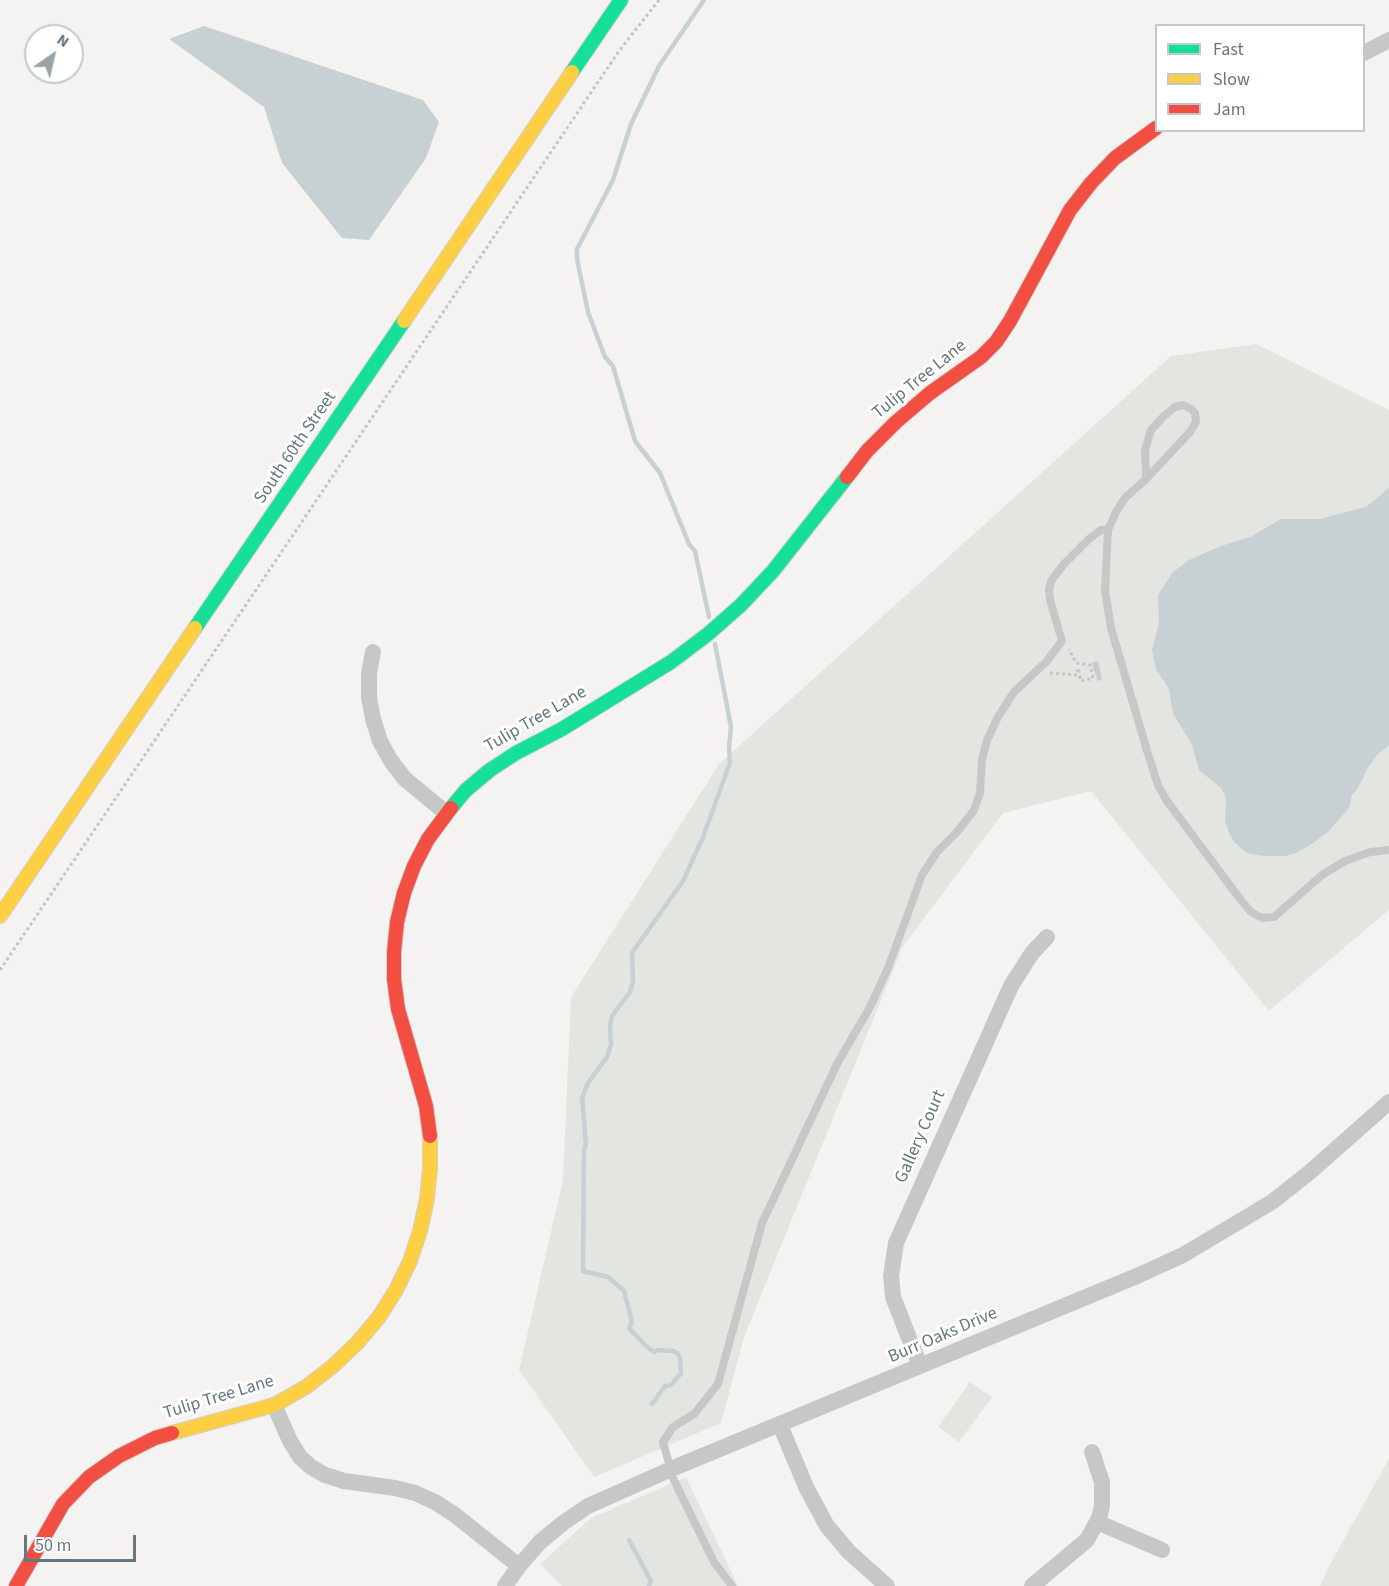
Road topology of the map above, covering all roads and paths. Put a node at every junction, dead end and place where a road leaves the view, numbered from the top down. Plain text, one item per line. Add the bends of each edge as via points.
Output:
1 (621, 0) edge
2 (659, 0) edge
3 (1389, 40) edge
4 (1365, 52) edge
5 (1155, 129) edge
6 (1146, 479) junction
7 (1108, 530) junction
8 (1062, 641) junction
9 (373, 652) dead end
10 (1038, 670) junction
11 (446, 813) junction
12 (1389, 850) edge
13 (0, 916) edge
14 (1047, 937) dead end
15 (0, 970) edge
16 (1389, 1102) edge
17 (920, 1366) junction
18 (274, 1405) junction
19 (780, 1425) junction
20 (1092, 1452) dead end
21 (672, 1470) junction
22 (1097, 1522) junction
23 (1162, 1550) dead end
24 (519, 1566) junction
25 (16, 1586) edge
26 (505, 1586) edge
27 (732, 1586) edge
28 (887, 1586) edge
29 (1032, 1586) edge

1 - 13 street, South 60th Street
2 - 15 path via 619,51
3 - 4 street
5 - 11 street, Tulip Tree Lane via 1115,158 1070,210 996,342 930,393 874,444 774,571 741,605 671,662 490,770
6 - 6 lane via 1190,432 1196,422 1191,409 1175,407 1151,430 1145,450
6 - 7 lane via 1125,498
7 - 8 lane via 1089,539 1051,580 1050,600
7 - 12 lane via 1106,591 1111,628 1158,785 1176,815 1251,912 1262,918 1274,917 1322,875 1345,861
8 - 10 lane
8 - 10 path via 1076,663 1090,666 1094,678 1081,681 1078,668 1077,675
9 - 11 street via 369,697 380,741 405,779
10 - 21 lane via 1014,692 998,717 987,740 974,810 922,875 888,968 838,1062 762,1223 718,1384 694,1414 673,1426 663,1442
11 - 18 street, Tulip Tree Lane via 411,875 397,922 394,952 398,1009 419,1075 430,1137 427,1199 420,1231 396,1290 379,1317 333,1366
14 - 17 street, Gallery Court via 1032,953 1007,994 895,1249 893,1297
16 - 17 street, Burr Oaks Drive via 1272,1202 1183,1255
17 - 19 street, Burr Oaks Drive
18 - 24 street via 290,1441 311,1467 345,1481 395,1488 435,1502
18 - 25 street, Tulip Tree Lane via 155,1438 88,1477 63,1504
19 - 21 street, Burr Oaks Drive
19 - 28 street via 827,1526
20 - 22 street via 1103,1494
21 - 24 street, Burr Oaks Drive via 588,1506 540,1542
21 - 27 lane via 714,1562
22 - 23 street
22 - 29 street via 1082,1544
24 - 26 street, Burr Oaks Drive

